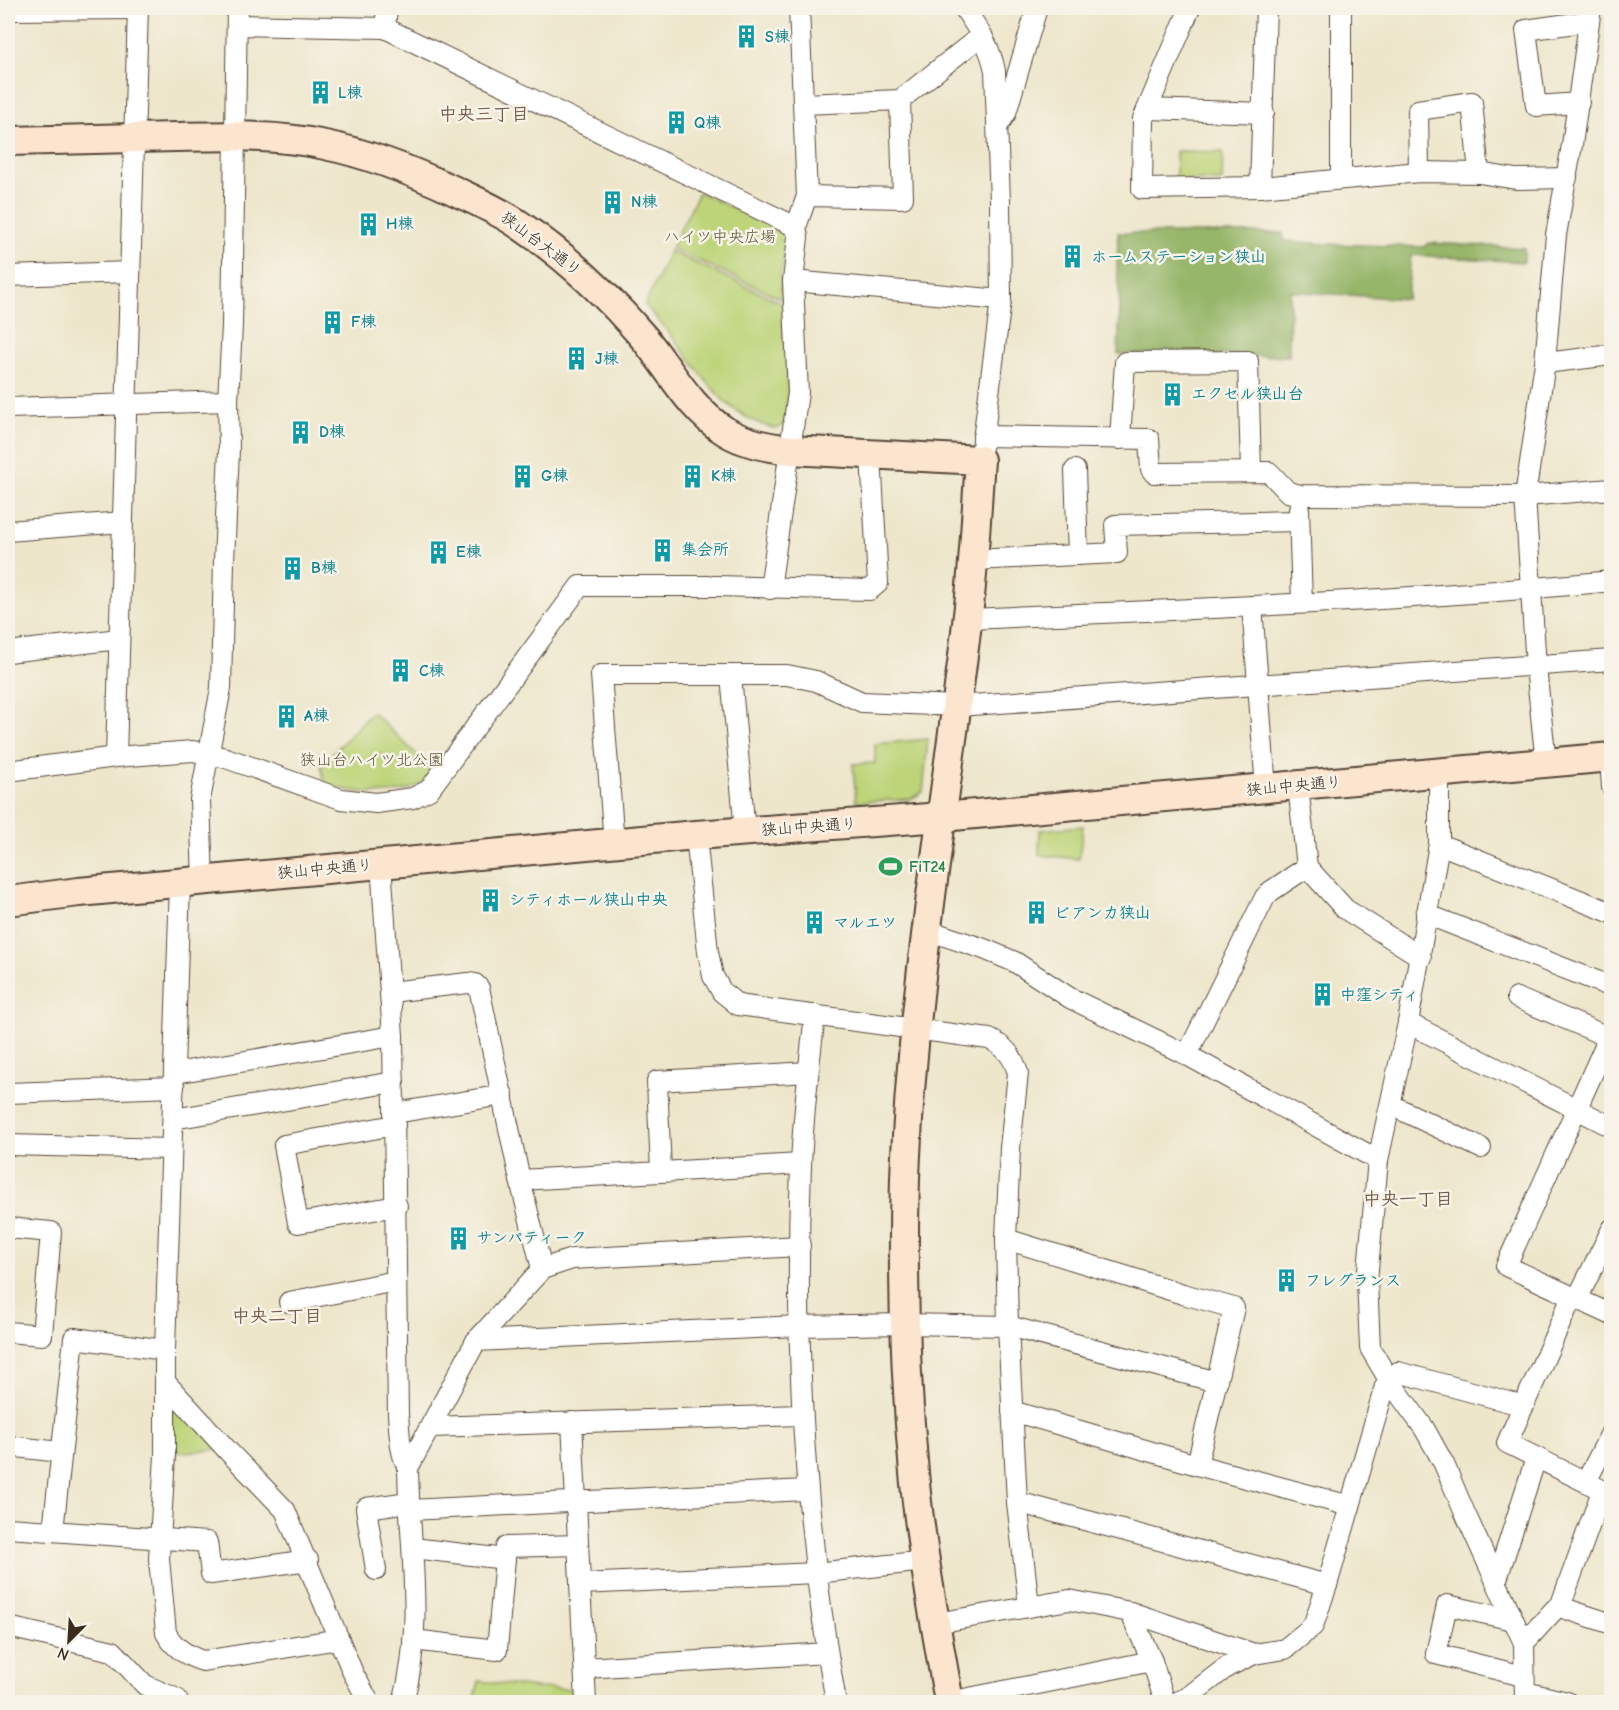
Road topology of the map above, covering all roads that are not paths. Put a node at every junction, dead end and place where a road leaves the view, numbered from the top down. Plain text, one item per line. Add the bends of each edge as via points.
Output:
1 (138, 8) edge
2 (387, 8) edge
3 (799, 8) edge
4 (963, 8) edge
5 (1037, 8) edge
6 (1190, 8) edge
7 (1266, 8) edge
8 (1341, 8) edge
9 (8, 10) edge
10 (1590, 14) edge
11 (237, 16) edge
12 (385, 28) junction
13 (982, 35) junction
14 (900, 100) junction
15 (1579, 103) junction
16 (804, 104) junction
17 (1149, 109) junction
18 (1264, 113) junction
19 (997, 126) junction
20 (234, 135) junction
21 (135, 138) junction
22 (8, 141) edge
23 (1419, 172) junction
24 (1479, 173) junction
25 (1567, 178) junction
26 (1341, 179) junction
27 (1260, 187) junction
28 (807, 196) junction
29 (796, 227) junction
30 (130, 272) junction
31 (8, 276) edge
32 (793, 281) junction
33 (1001, 300) junction
34 (1611, 355) edge
35 (1545, 363) junction
36 (228, 401) junction
37 (126, 404) junction
38 (8, 408) edge
39 (1120, 439) junction
40 (982, 448) junction
41 (790, 450) junction
42 (871, 455) junction
43 (1075, 470) dead end
44 (1251, 471) junction
45 (1611, 489) edge
46 (1300, 495) junction
47 (1525, 496) junction
48 (1299, 520) junction
49 (123, 522) junction
50 (8, 531) edge
51 (1078, 555) junction
52 (973, 560) junction
53 (1611, 581) edge
54 (770, 589) junction
55 (1530, 589) junction
56 (1302, 603) junction
57 (1252, 606) junction
58 (968, 619) junction
59 (119, 639) junction
60 (8, 652) edge
61 (1611, 660) edge
62 (1536, 667) junction
63 (731, 675) junction
64 (1257, 685) junction
65 (957, 706) junction
66 (208, 754) junction
67 (116, 757) junction
68 (1611, 757) edge
69 (1546, 764) junction
70 (8, 771) edge
71 (1439, 773) junction
72 (1298, 786) junction
73 (1611, 787) edge
74 (1266, 789) junction
75 (942, 817) junction
76 (745, 832) junction
77 (696, 835) junction
78 (614, 844) junction
79 (1438, 844) junction
80 (381, 864) junction
81 (1307, 867) junction
82 (191, 882) junction
83 (8, 901) edge
84 (1611, 913) edge
85 (1426, 914) junction
86 (927, 930) junction
87 (1421, 957) junction
88 (1611, 987) edge
89 (390, 992) junction
90 (1517, 998) dead end
91 (815, 1015) junction
92 (1408, 1023) junction
93 (916, 1030) junction
94 (1610, 1034) edge
95 (393, 1036) junction
96 (1187, 1055) junction
97 (808, 1072) junction
98 (175, 1080) junction
99 (394, 1082) junction
100 (8, 1093) edge
101 (503, 1095) junction
102 (1391, 1105) junction
103 (1577, 1110) junction
104 (173, 1119) junction
105 (395, 1119) junction
106 (1611, 1126) edge
107 (8, 1145) edge
108 (1481, 1148) dead end
109 (171, 1149) junction
110 (1378, 1160) junction
111 (801, 1164) junction
112 (661, 1171) junction
113 (520, 1180) junction
114 (397, 1206) junction
115 (8, 1228) edge
116 (1611, 1229) edge
117 (1006, 1239) junction
118 (800, 1246) junction
119 (542, 1269) junction
120 (396, 1281) junction
121 (1575, 1298) junction
122 (289, 1302) dead end
123 (1611, 1315) edge
124 (904, 1324) junction
125 (799, 1326) junction
126 (1008, 1326) junction
127 (8, 1332) edge
128 (42, 1335) junction
129 (74, 1338) junction
130 (476, 1341) junction
131 (165, 1350) junction
132 (1389, 1380) junction
133 (1217, 1382) junction
134 (166, 1383) junction
135 (1524, 1406) junction
136 (1012, 1411) junction
137 (801, 1415) junction
138 (572, 1422) junction
139 (430, 1427) junction
140 (1611, 1431) edge
141 (8, 1446) edge
142 (60, 1452) junction
143 (1536, 1458) junction
144 (1197, 1465) junction
145 (408, 1468) junction
146 (1600, 1489) edge
147 (806, 1490) junction
148 (576, 1501) junction
149 (1017, 1502) junction
150 (409, 1506) junction
151 (1350, 1506) junction
152 (8, 1528) edge
153 (53, 1531) junction
154 (160, 1537) junction
155 (578, 1545) junction
156 (413, 1548) junction
157 (506, 1559) junction
158 (308, 1560) junction
159 (925, 1561) junction
160 (376, 1570) dead end
161 (816, 1573) junction
162 (1496, 1582) junction
163 (581, 1584) junction
164 (1327, 1585) junction
165 (1029, 1606) junction
166 (1560, 1607) junction
167 (1130, 1612) junction
168 (1513, 1620) junction
169 (936, 1623) junction
170 (1611, 1624) edge
171 (8, 1627) edge
172 (339, 1639) junction
173 (413, 1640) junction
174 (1524, 1643) junction
175 (827, 1653) junction
176 (1254, 1653) junction
177 (1152, 1661) junction
178 (585, 1668) junction
179 (1525, 1690) edge
180 (177, 1699) dead end
181 (369, 1702) edge
182 (403, 1702) edge
183 (586, 1702) edge
184 (836, 1702) edge
185 (949, 1702) edge
186 (1165, 1702) edge
187 (1177, 1702) edge
188 (1567, 1702) edge

1 - 9 street
1 - 21 street
2 - 12 street
3 - 16 street
4 - 13 street
5 - 19 street via 1006,113
6 - 17 street
7 - 18 street
8 - 26 street
10 - 15 street
10 - 15 street via 1526,30 1536,106
11 - 12 street
11 - 20 street
12 - 29 street
13 - 14 street
13 - 19 street via 992,53 995,71
14 - 16 street
14 - 28 street via 903,198
15 - 25 street
16 - 28 street
17 - 18 street
17 - 27 street via 1143,119 1142,189
18 - 27 street
19 - 33 street
20 - 21 street, 狭山台大通り
20 - 36 street
20 - 41 street, 狭山台大通り via 290,139 352,152 438,183 514,220 599,290 644,338 706,416 726,432 759,445
21 - 22 street, 狭山台大通り
21 - 30 street
23 - 24 street
23 - 24 street via 1418,110 1472,102
23 - 26 street
24 - 25 street via 1516,179
25 - 35 street via 1552,266
26 - 27 street
28 - 29 street
29 - 32 street
30 - 31 street
30 - 37 street
32 - 33 street
32 - 41 street via 798,393
33 - 40 street
34 - 35 street
35 - 47 street
36 - 37 street
36 - 66 street via 221,688
37 - 38 street
37 - 49 street
39 - 40 street
39 - 44 street via 1149,439 1150,470 1154,472
39 - 44 street via 1125,362 1248,361
40 - 42 street, 狭山台大通り
40 - 52 street
41 - 42 street, 狭山台大通り
41 - 54 street
42 - 54 street via 878,583 870,590
43 - 51 street
44 - 46 street via 1269,472 1288,492
45 - 47 street
46 - 47 street
46 - 48 street
47 - 55 street
48 - 51 street via 1115,525 1116,553
48 - 56 street
49 - 50 street
49 - 59 street
51 - 52 street
52 - 58 street
53 - 55 street
54 - 66 street via 580,586 429,790 413,798 376,803 340,799
55 - 56 street
55 - 62 street
56 - 57 street
57 - 58 street
57 - 64 street
58 - 65 street
59 - 60 street
59 - 67 street
61 - 62 street
62 - 64 street
62 - 69 street
63 - 65 street via 787,675 816,681 862,702
63 - 76 street
63 - 78 street via 601,675
64 - 65 street
64 - 74 street
65 - 75 street
66 - 67 street
66 - 82 street
67 - 70 street
68 - 69 street, 狭山中央通り
68 - 73 street
69 - 71 street, 狭山中央通り
71 - 72 street, 狭山中央通り
71 - 79 street
72 - 74 street, 狭山中央通り
72 - 81 street
74 - 75 street, 狭山中央通り
75 - 76 street, 狭山中央通り
75 - 86 street
76 - 77 street, 狭山中央通り
77 - 78 street, 狭山中央通り
77 - 91 street via 708,952 713,976 722,992 738,1005
78 - 80 street, 狭山中央通り
79 - 84 street
79 - 85 street
80 - 82 street, 狭山中央通り
80 - 89 street
81 - 87 street via 1345,909
81 - 96 street via 1265,897
82 - 83 street, 狭山中央通り
82 - 98 street
85 - 87 street
85 - 88 street
86 - 93 street
86 - 96 street via 1015,962 1070,998
87 - 92 street
89 - 95 street
89 - 101 street via 475,984
90 - 94 street
91 - 93 street
91 - 97 street
92 - 102 street
92 - 103 street
93 - 117 street via 989,1039 1010,1053 1015,1063 1018,1073
93 - 124 street via 905,1177
94 - 103 street
95 - 98 street
95 - 99 street
96 - 110 street
97 - 111 street
97 - 112 street via 657,1081
98 - 100 street
98 - 104 street
99 - 104 street
99 - 105 street
101 - 105 street
101 - 113 street
102 - 108 street
102 - 110 street
103 - 106 street
103 - 121 street via 1506,1266
104 - 109 street
105 - 114 street
105 - 114 street via 284,1144 298,1223
107 - 109 street
109 - 131 street
110 - 132 street via 1367,1313 1370,1348
111 - 112 street
111 - 118 street
112 - 113 street
113 - 119 street
114 - 120 street
115 - 128 street via 51,1232
116 - 121 street
117 - 126 street
117 - 133 street via 1234,1308
118 - 119 street via 572,1259
118 - 125 street
119 - 130 street
120 - 122 street
120 - 145 street via 400,1447
121 - 123 street
121 - 135 street
124 - 125 street
124 - 126 street
124 - 159 street via 914,1475
125 - 130 street
125 - 137 street
126 - 133 street
126 - 136 street
127 - 128 street
128 - 129 street
129 - 131 street
129 - 142 street
130 - 139 street
131 - 134 street
132 - 135 street via 1398,1372
132 - 151 street
132 - 162 street via 1444,1464
133 - 144 street
134 - 154 street
134 - 158 street via 285,1510
135 - 143 street via 1507,1443
136 - 144 street
136 - 149 street
137 - 138 street
137 - 147 street
138 - 139 street
138 - 148 street
139 - 145 street
140 - 146 street
141 - 142 street
142 - 153 street
143 - 146 street
143 - 162 street
144 - 151 street
145 - 150 street
146 - 166 street
147 - 148 street
147 - 161 street
148 - 150 street
148 - 155 street
149 - 164 street
149 - 165 street
150 - 156 street
150 - 160 street via 366,1508
151 - 164 street
152 - 153 street
153 - 154 street
154 - 158 street via 207,1542 211,1574
154 - 172 street via 166,1633 172,1643 192,1658 203,1661
155 - 157 street via 506,1547
155 - 163 street
156 - 157 street
156 - 173 street
157 - 173 street via 497,1650
158 - 172 street
159 - 161 street
159 - 169 street
161 - 163 street
161 - 175 street
162 - 168 street
163 - 178 street
164 - 176 street via 1313,1626 1285,1648
165 - 167 street via 1069,1600
165 - 169 street
166 - 170 street
166 - 174 street
167 - 176 street
167 - 177 street
168 - 174 street
168 - 179 street via 1447,1605 1436,1654
169 - 185 street
171 - 180 street via 113,1651 145,1684
172 - 181 street
173 - 182 street
174 - 179 street
175 - 178 street
175 - 184 street
176 - 187 street
177 - 185 street
177 - 186 street
178 - 183 street
179 - 188 street

